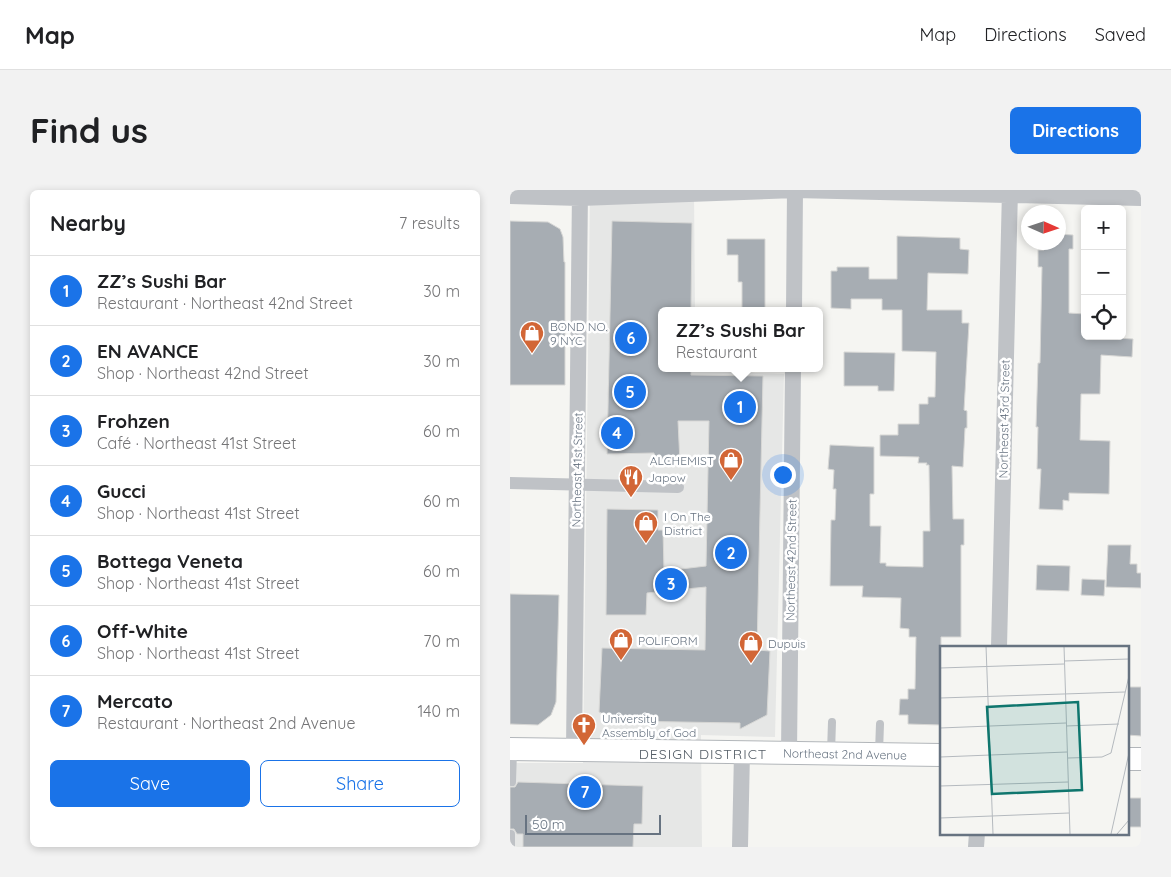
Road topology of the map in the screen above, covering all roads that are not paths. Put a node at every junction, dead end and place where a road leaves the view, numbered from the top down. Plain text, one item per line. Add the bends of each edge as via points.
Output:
1 (795, 190) edge
2 (1010, 193) edge
3 (580, 194) edge
4 (510, 196) edge
5 (1141, 198) edge
6 (794, 307) edge
7 (793, 372) edge
8 (510, 484) edge
9 (577, 486) junction
10 (678, 487) dead end
11 (999, 646) edge
12 (832, 722) dead end
13 (880, 724) dead end
14 (512, 749) edge
15 (574, 750) junction
16 (742, 752) junction
17 (789, 753) junction
18 (832, 754) junction
19 (879, 754) junction
20 (940, 756) edge
21 (1128, 759) edge
22 (1141, 759) edge
23 (512, 782) dead end
24 (511, 834) edge
25 (976, 834) edge
26 (511, 847) edge
27 (740, 847) edge
28 (976, 847) edge

1 - 2 street
1 - 3 street
1 - 6 street
2 - 5 street
2 - 11 street, Northeast 43rd Street
3 - 4 street
3 - 9 street, Northeast 41st Street
7 - 17 street, Northeast 42nd Street
8 - 9 street
9 - 10 street
9 - 15 street, Northeast 41st Street
12 - 18 lane
13 - 19 lane
14 - 15 main road, Northeast 2nd Avenue
14 - 23 lane
15 - 16 main road, Northeast 2nd Avenue
16 - 17 main road, Northeast 2nd Avenue
16 - 27 street
17 - 18 main road, Northeast 2nd Avenue
18 - 19 main road, Northeast 2nd Avenue
19 - 20 main road, Northeast 2nd Avenue
21 - 22 main road
24 - 26 lane
25 - 28 street

